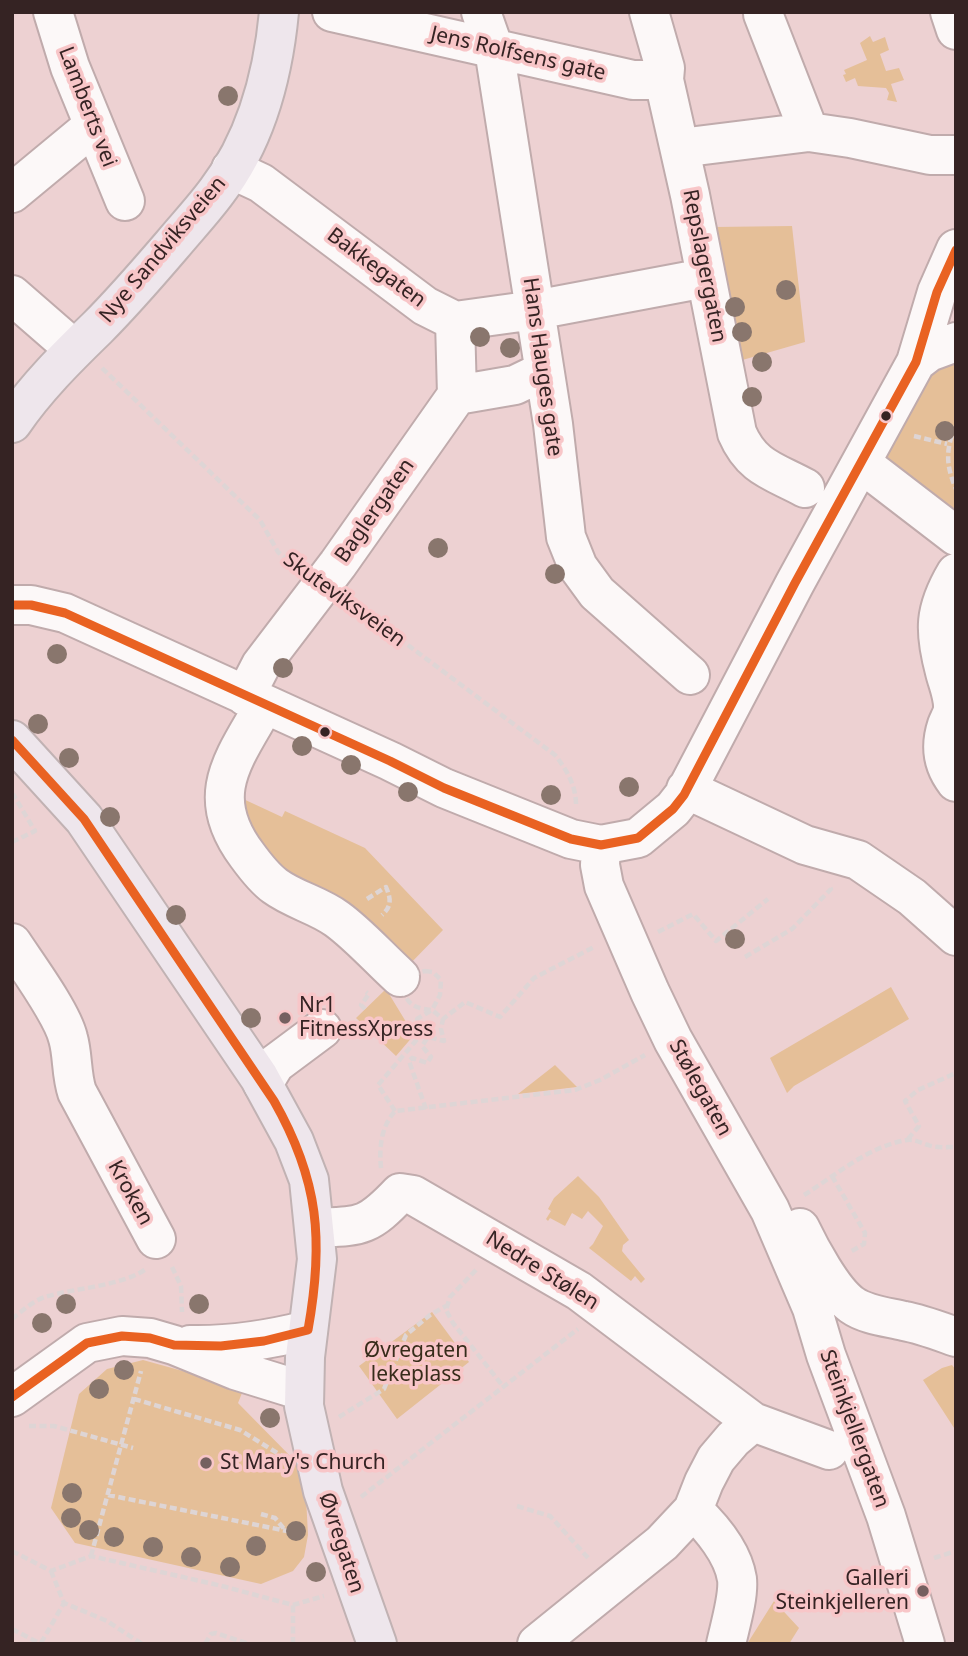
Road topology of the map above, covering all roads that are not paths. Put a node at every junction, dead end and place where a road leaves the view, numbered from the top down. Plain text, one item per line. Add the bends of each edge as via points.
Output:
1 (52, 12) edge
2 (279, 12) edge
3 (332, 12) edge
4 (481, 12) edge
5 (649, 12) edge
6 (950, 12) edge
7 (763, 14) dead end
8 (956, 30) edge
9 (494, 49) junction
10 (664, 80) junction
11 (93, 126) junction
12 (809, 132) junction
13 (680, 148) junction
14 (956, 155) edge
15 (231, 169) junction
16 (12, 193) edge
17 (125, 201) dead end
18 (956, 249) edge
19 (705, 278) junction
20 (12, 295) edge
21 (536, 310) junction
22 (455, 321) junction
23 (956, 342) edge
24 (74, 349) junction
25 (916, 362) junction
26 (544, 371) junction
27 (457, 395) junction
28 (14, 416) edge
29 (861, 463) junction
30 (805, 488) dead end
31 (956, 536) edge
32 (956, 573) edge
33 (12, 605) edge
34 (950, 673) edge
35 (690, 675) dead end
36 (255, 700) junction
37 (12, 740) edge
38 (956, 782) edge
39 (686, 789) junction
40 (601, 845) junction
41 (956, 936) edge
42 (12, 943) edge
43 (400, 977) dead end
44 (322, 1029) dead end
45 (263, 1084) junction
46 (784, 1210) junction
47 (315, 1228) junction
48 (159, 1245) road end
49 (956, 1337) edge
50 (166, 1340) junction
51 (305, 1360) junction
52 (20, 1411) edge
53 (753, 1422) junction
54 (829, 1450) dead end
55 (693, 1510) junction
56 (377, 1644) edge
57 (537, 1644) edge
58 (726, 1644) edge
59 (925, 1644) edge

1 - 11 street, Lamberts vei
2 - 15 main road, Nye Sandviksveien via 269,82
3 - 9 street, Jens Rolfsens gate
4 - 9 street, Hans Hauges gate
5 - 10 street, Repslagergaten via 665,68
6 - 8 street
7 - 12 street
9 - 10 street, Jens Rolfsens gate via 633,80
9 - 21 street, Hans Hauges gate
10 - 13 street, Repslagergaten
11 - 16 street
11 - 17 street, Lamberts vei
12 - 13 street
12 - 14 street via 930,155
13 - 19 street, Repslagergaten
15 - 22 street, Bakkegaten via 261,183 425,306
15 - 24 main road, Nye Sandviksveien via 163,256
18 - 25 street via 937,292
19 - 21 street
19 - 30 street, Repslagergaten via 737,433 745,452
20 - 24 street
21 - 22 street
21 - 26 street, Hans Hauges gate
22 - 27 street
23 - 25 street
24 - 28 main road, Nye Sandviksveien
25 - 29 street
26 - 27 street via 515,385
26 - 35 street, Hans Hauges gate via 563,521 578,567 597,593
27 - 36 street, Baglergaten via 261,665
29 - 31 street
29 - 39 street
32 - 34 street via 937,612 938,640
33 - 36 street via 65,613
34 - 38 street via 953,710 943,759
36 - 40 street via 496,810 571,839
36 - 43 street, Baglergaten via 224,792 229,828 272,884 335,918
37 - 45 main road via 84,819
39 - 40 street via 673,809 638,838
39 - 41 street via 805,845 858,860 912,897
40 - 46 street, Stølegaten via 604,886 638,935 673,1040
42 - 48 street, Kroken via 61,1022 68,1038 71,1073 84,1108
44 - 45 street via 275,1064
45 - 47 main road via 309,1180
46 - 49 street via 853,1306
46 - 59 street, Steinkjellergaten via 827,1355 873,1477
47 - 51 main road via 317,1259
47 - 53 street, Nedre Stølen via 366,1223 400,1193 413,1195 579,1291
50 - 51 street via 242,1343
50 - 51 street via 235,1370
50 - 52 street via 122,1336 87,1343
51 - 56 main road, Øvregaten via 304,1406 323,1491 318,1528 355,1586
53 - 54 street, Nedre Stølen
53 - 55 street via 716,1460
55 - 57 street via 662,1543
55 - 58 street via 711,1528 737,1579

